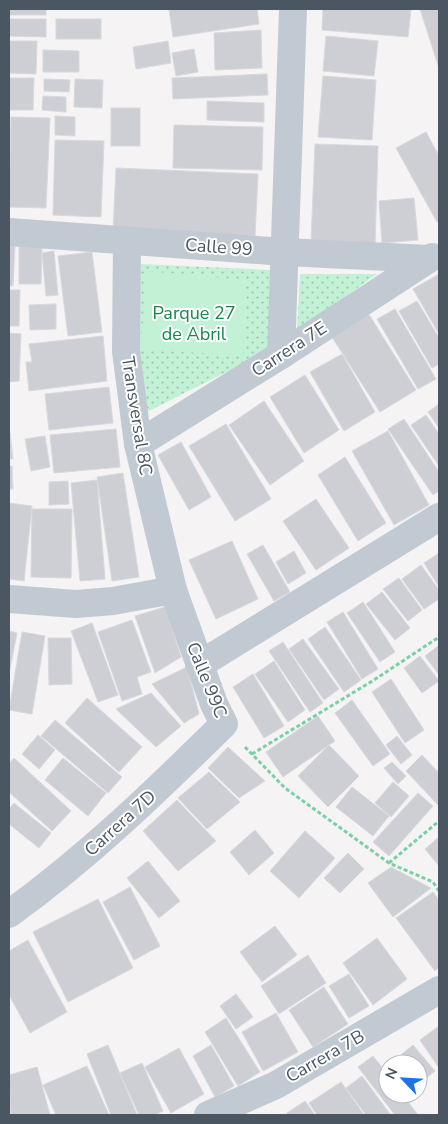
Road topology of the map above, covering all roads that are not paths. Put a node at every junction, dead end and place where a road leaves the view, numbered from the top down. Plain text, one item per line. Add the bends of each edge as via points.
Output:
1 (293, 9) edge
2 (9, 232) edge
3 (126, 240) junction
4 (285, 252) junction
5 (434, 256) edge
6 (281, 355) junction
7 (138, 444) junction
8 (439, 517) edge
9 (173, 590) junction
10 (9, 599) edge
11 (199, 665) junction
12 (224, 724) joint
13 (9, 914) edge
14 (439, 990) edge
15 (208, 1115) edge

1 - 4 street
2 - 3 street, Calle 99
3 - 4 street, Calle 99
3 - 7 street, Transversal 8C via 126,351
4 - 5 street, Calle 99
4 - 6 street
5 - 6 street, Carrera 7E
6 - 7 street, Carrera 7E
7 - 9 street, Transversal 8C
8 - 11 street
9 - 10 street via 76,604
9 - 11 street, Calle 99C
11 - 12 street, Calle 99C
12 - 13 street, Carrera 7D via 130,817
14 - 15 street, Carrera 7B via 276,1085

